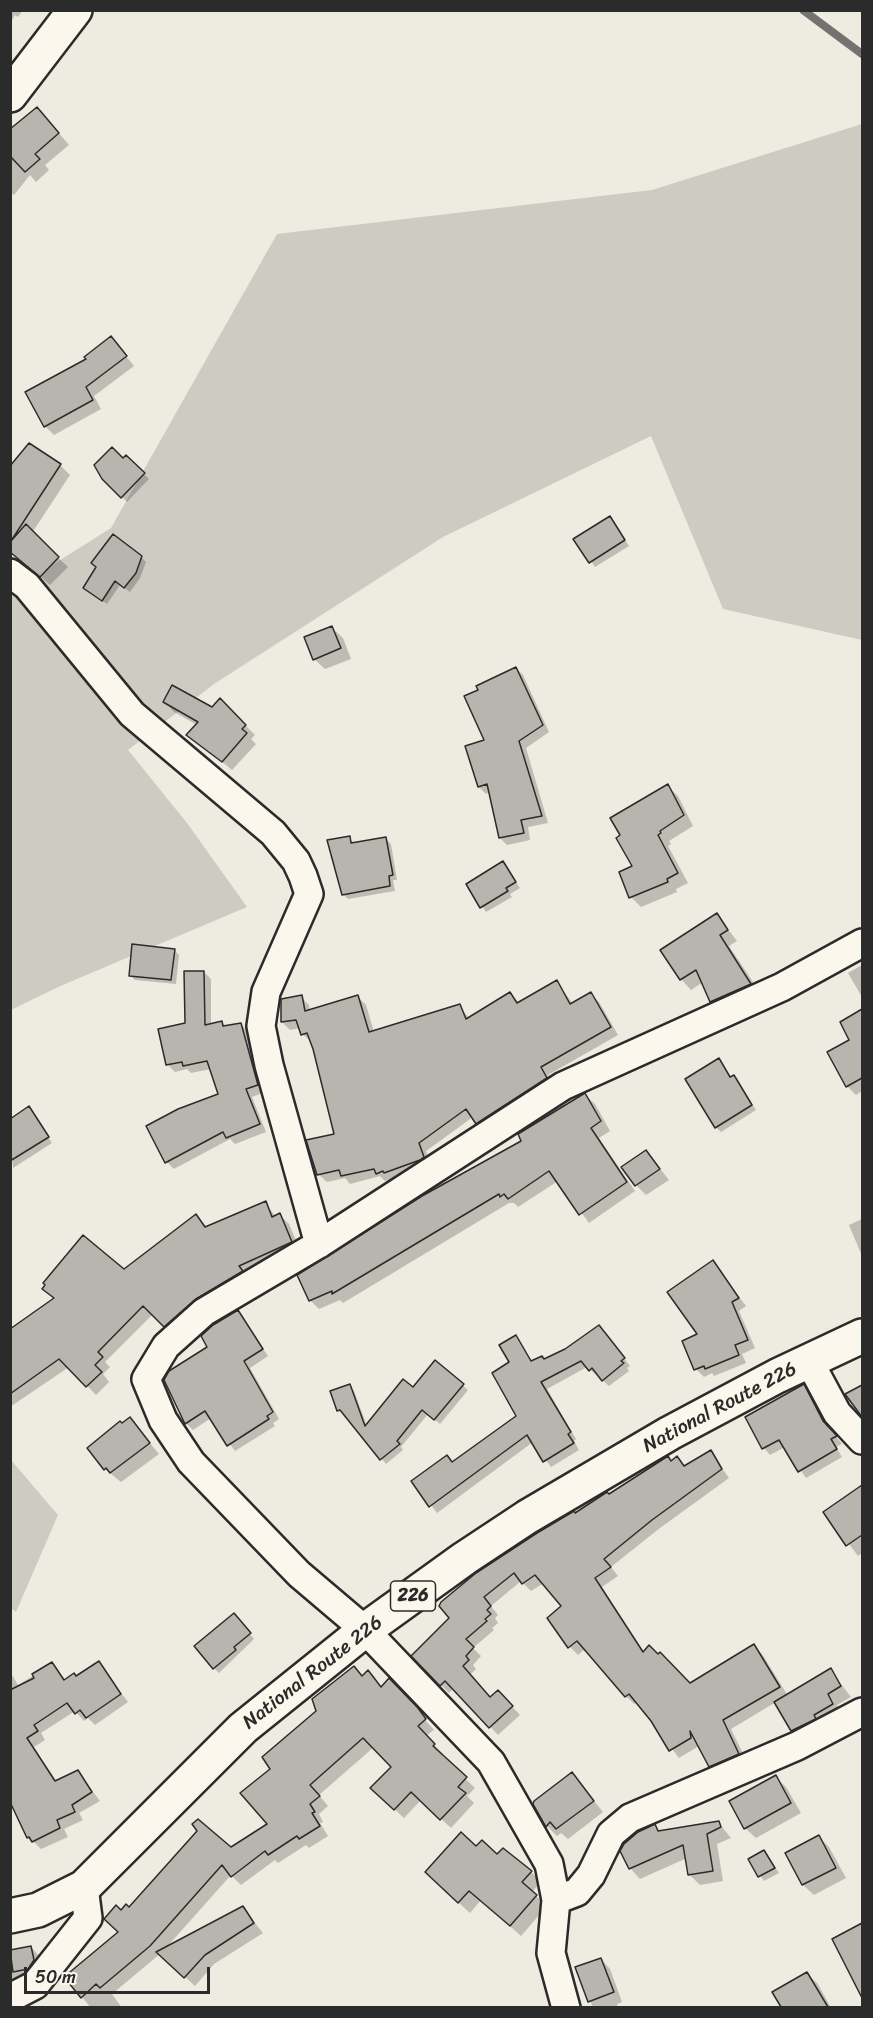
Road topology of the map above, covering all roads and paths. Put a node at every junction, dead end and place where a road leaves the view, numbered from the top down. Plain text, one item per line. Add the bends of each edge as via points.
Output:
1 (75, 10) edge
2 (10, 95) edge
3 (10, 573) edge
4 (862, 943) edge
5 (319, 1244) junction
6 (862, 1336) edge
7 (809, 1361) junction
8 (862, 1440) edge
9 (365, 1630) junction
10 (862, 1712) edge
11 (84, 1887) junction
12 (556, 1900) junction
13 (10, 1916) edge
14 (10, 1998) edge
15 (566, 2007) edge

1 - 2 main road
3 - 5 street via 27,586 132,714 273,833 303,876 309,894 266,992 261,1026
4 - 5 street via 782,987 563,1086
5 - 9 street via 204,1312 166,1346 146,1379 163,1420 191,1462 299,1575
6 - 7 main road, National Route 226 / 226
7 - 8 street via 837,1413
7 - 9 main road, National Route 226 / 226 via 670,1433 527,1517
9 - 11 main road, National Route 226 / 226 via 243,1728
9 - 12 street via 491,1762 549,1864
10 - 12 street via 797,1746 630,1818 611,1834 578,1892
11 - 13 main road, National Route 226 / 226 via 38,1910
11 - 14 street via 88,1918 35,1985
12 - 15 street via 551,1953

